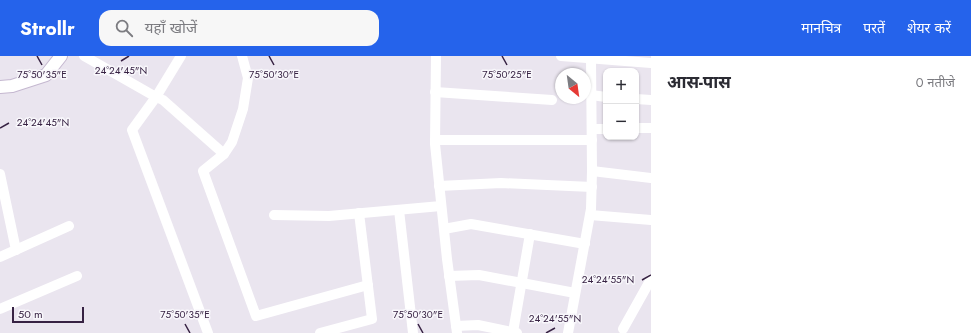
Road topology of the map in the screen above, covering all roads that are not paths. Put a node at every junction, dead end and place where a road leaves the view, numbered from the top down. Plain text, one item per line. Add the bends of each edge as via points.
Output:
1 (61, 56) edge
2 (84, 56) edge
3 (182, 56) edge
4 (242, 56) edge
5 (436, 56) edge
6 (561, 56) edge
7 (591, 59) junction
8 (651, 63) edge
9 (591, 68) edge
10 (0, 87) edge
11 (435, 92) junction
12 (591, 95) joint
13 (603, 96) edge
14 (156, 97) junction
15 (639, 99) edge
16 (552, 100) dead end
17 (651, 100) edge
18 (639, 128) edge
19 (651, 128) edge
20 (592, 129) junction
21 (603, 129) edge
22 (435, 140) junction
23 (592, 140) junction
24 (224, 154) junction
25 (592, 171) junction
26 (0, 174) edge
27 (651, 178) edge
28 (439, 186) junction
29 (592, 186) junction
30 (2, 190) edge
31 (442, 206) junction
32 (399, 210) junction
33 (359, 213) junction
34 (274, 215) dead end
35 (590, 215) junction
36 (651, 220) edge
37 (69, 226) dead end
38 (444, 229) junction
39 (530, 234) junction
40 (585, 244) junction
41 (16, 250) junction
42 (0, 257) edge
43 (77, 276) dead end
44 (449, 276) junction
45 (651, 279) edge
46 (521, 283) junction
47 (368, 285) junction
48 (575, 293) junction
49 (0, 309) edge
50 (623, 329) dead end
51 (457, 330) edge
52 (208, 333) edge
53 (320, 333) edge
54 (413, 333) edge
55 (515, 333) edge
56 (568, 333) edge

1 - 10 main road via 46,75 12,86
2 - 14 street
3 - 14 street
4 - 24 street via 248,78 243,109 232,142
5 - 11 street
6 - 7 street
7 - 8 street
7 - 9 street
11 - 16 street
11 - 22 street
12 - 13 street
12 - 20 street
14 - 24 street via 163,100
14 - 52 street via 132,130
15 - 17 street
18 - 19 street
20 - 21 street
20 - 23 street
22 - 23 street
22 - 28 street
23 - 25 street
24 - 47 street via 203,171 256,316
25 - 27 street
25 - 29 street
26 - 30 street
28 - 29 street via 501,182
28 - 31 street
29 - 35 street
30 - 41 street
31 - 32 street
31 - 38 street
32 - 33 street
32 - 54 street
33 - 34 street via 329,216
33 - 47 street
35 - 36 street
35 - 40 street
37 - 41 street
38 - 39 street via 471,224
38 - 44 street
39 - 40 street
39 - 46 street
40 - 48 street
41 - 42 street
43 - 49 street
44 - 46 street via 479,275
44 - 51 street
45 - 50 street
46 - 48 street
46 - 55 street
47 - 53 street via 372,319
48 - 56 street
51 - 55 street via 478,325

